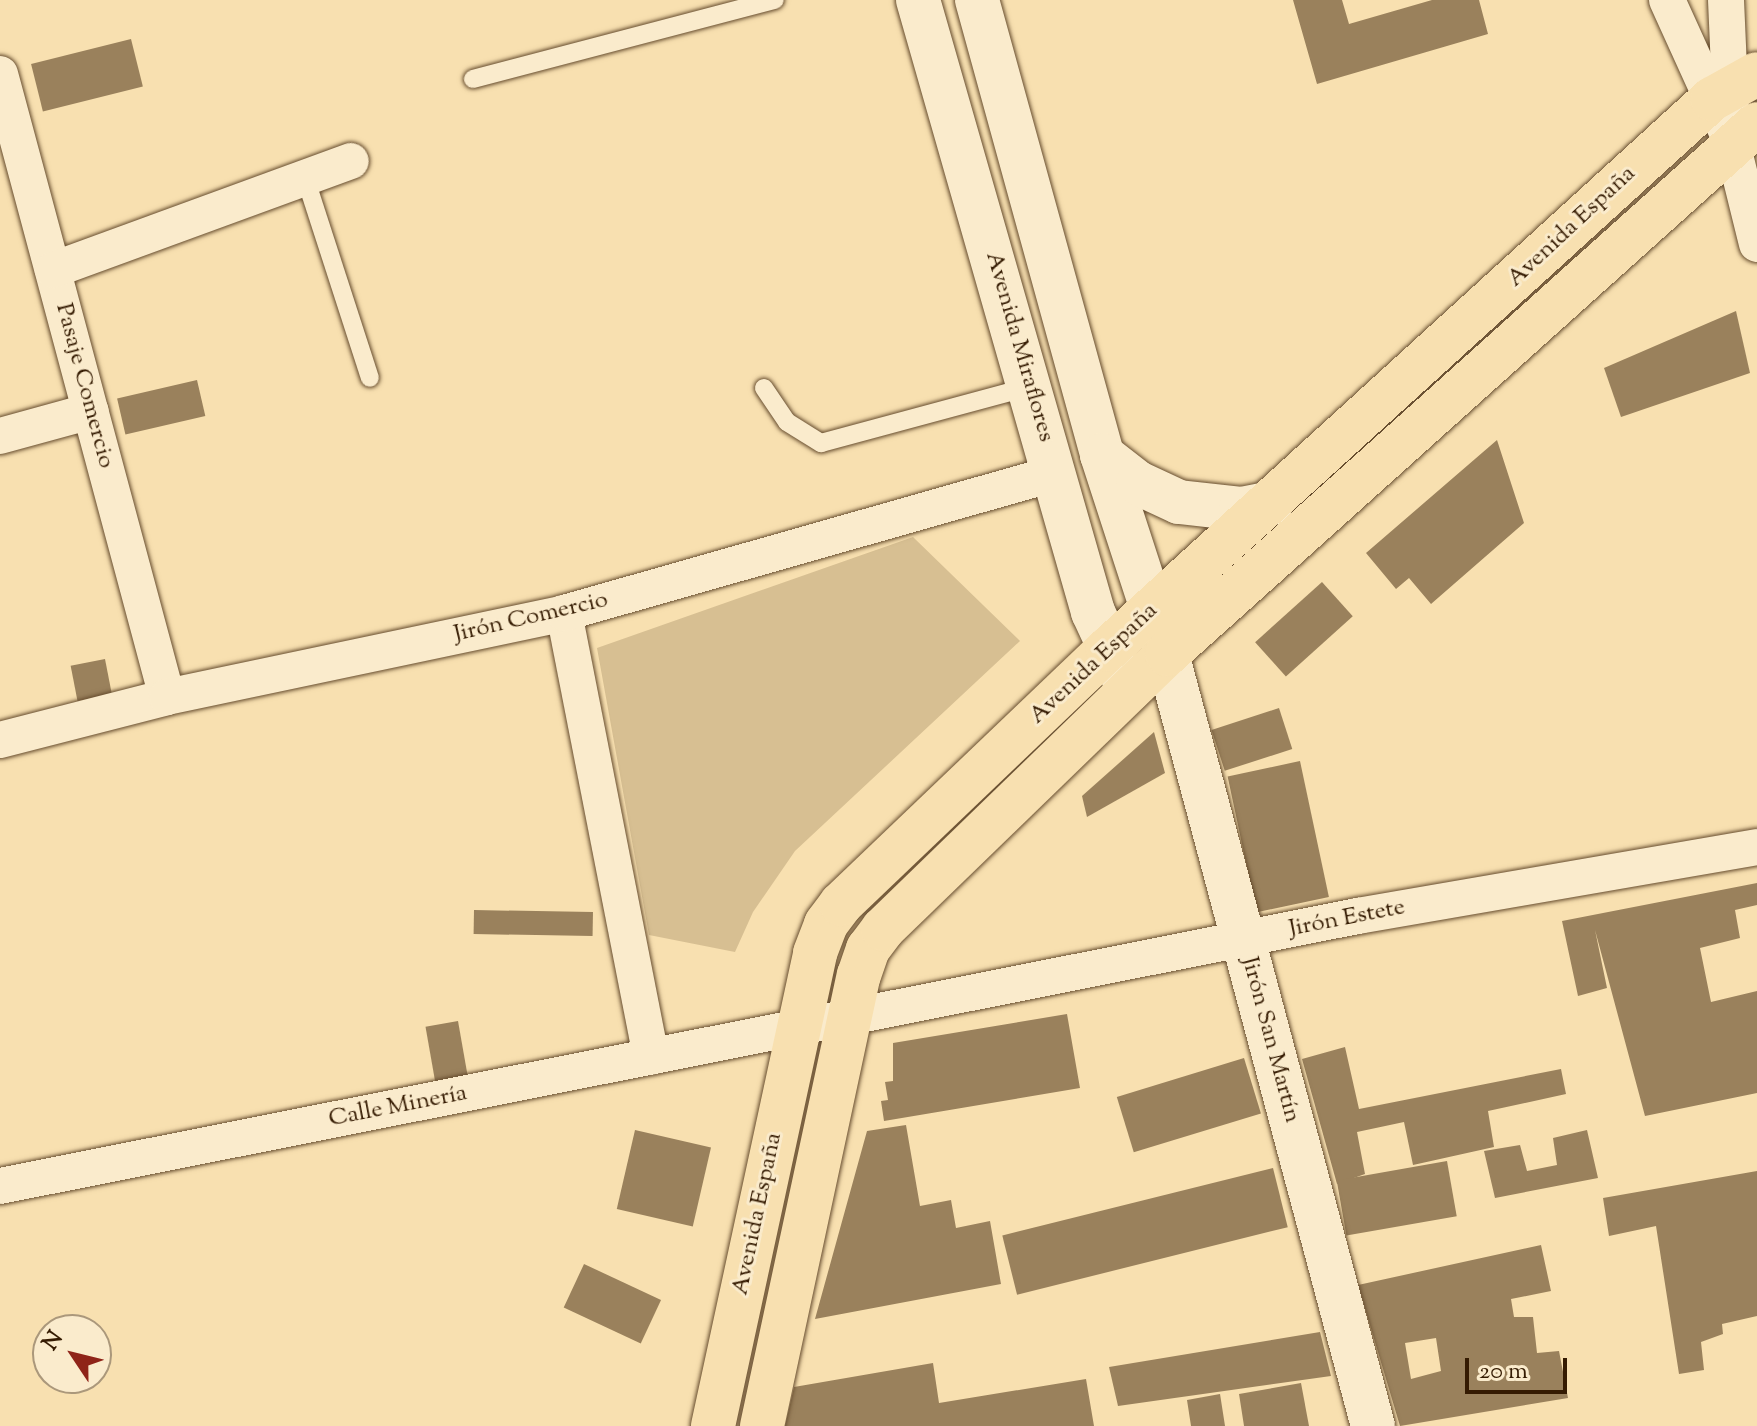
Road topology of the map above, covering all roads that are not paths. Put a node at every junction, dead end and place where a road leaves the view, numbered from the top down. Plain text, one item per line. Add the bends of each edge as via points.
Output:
1 (775, 0) edge
2 (918, 0) edge
3 (977, 0) edge
4 (1726, 0) edge
5 (1665, 1) edge
6 (0, 74) edge
7 (473, 79) dead end
8 (1733, 87) edge
9 (1744, 134) edge
10 (351, 161) dead end
11 (305, 177) junction
12 (1757, 244) edge
13 (53, 270) junction
14 (370, 378) dead end
15 (1031, 386) junction
16 (764, 388) dead end
17 (91, 411) junction
18 (0, 436) edge
19 (1102, 455) junction
20 (1056, 473) junction
21 (1271, 503) junction
22 (1152, 611) junction
23 (564, 613) junction
24 (1108, 649) junction
25 (1167, 654) junction
26 (1129, 690) junction
27 (167, 697) junction
28 (0, 740) edge
29 (1757, 847) edge
30 (1243, 939) junction
31 (852, 1018) junction
32 (797, 1029) junction
33 (651, 1057) junction
34 (0, 1186) edge
35 (713, 1426) edge
36 (762, 1426) edge
37 (1373, 1426) edge

1 - 7 lane
2 - 15 main road, Avenida Miraflores
3 - 19 main road
4 - 8 street
5 - 8 street
6 - 13 street, Pasaje Comercio
8 - 9 street
8 - 21 main road, Avenida España
9 - 12 street
9 - 25 main road, Avenida España
10 - 11 street
11 - 13 street
11 - 14 lane
13 - 17 street, Pasaje Comercio
15 - 16 lane via 821,443 787,422
15 - 20 main road, Avenida Miraflores
17 - 18 street
17 - 27 street, Pasaje Comercio
19 - 21 main road via 1138,483 1179,502 1241,509
19 - 22 main road
20 - 23 street, Jirón Comercio
20 - 24 main road, Avenida Miraflores
21 - 22 main road, Avenida España
22 - 24 main road, Avenida España
22 - 25 main road
23 - 27 street, Jirón Comercio
23 - 33 street
24 - 26 main road, Avenida Miraflores
24 - 32 main road, Avenida España via 841,904 815,953
25 - 26 main road, Avenida España
25 - 30 main road, Jirón San Martín
26 - 31 main road, Avenida España via 883,929 868,949
27 - 28 street, Jirón Comercio
29 - 30 street, Jirón Estete
30 - 31 street, Jirón Estete
30 - 37 main road, Jirón San Martín
31 - 32 street, Jirón Estete
31 - 36 main road, Avenida España
32 - 33 street, Calle Minería
32 - 35 main road, Avenida España
33 - 34 street, Calle Minería

